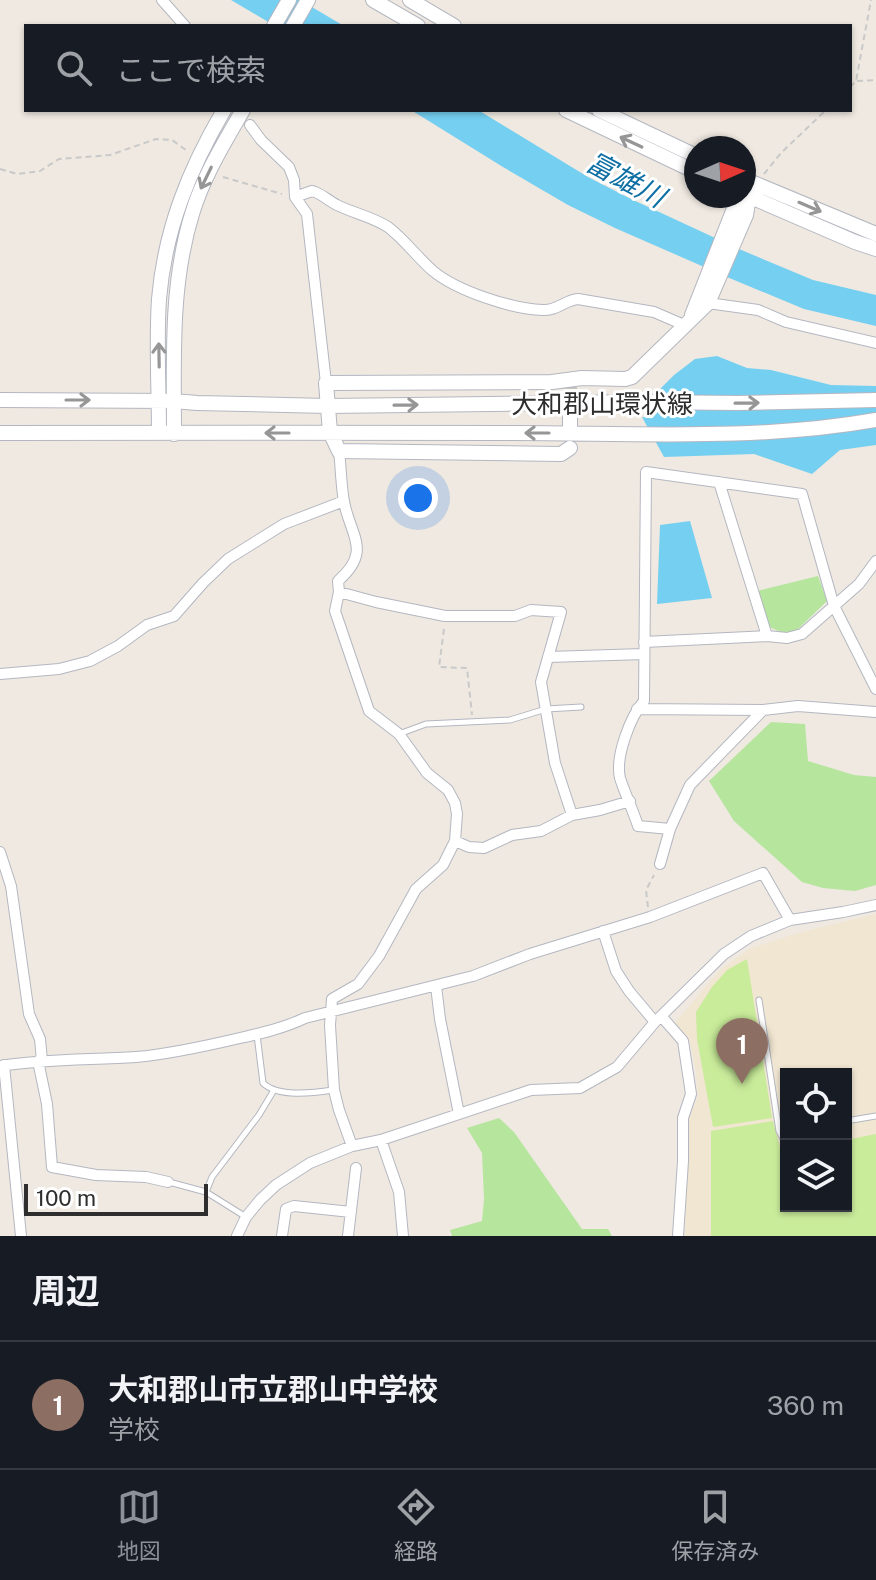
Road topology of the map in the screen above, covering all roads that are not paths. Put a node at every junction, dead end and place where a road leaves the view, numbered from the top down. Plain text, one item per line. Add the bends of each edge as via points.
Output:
1 (162, 0) edge
2 (289, 0) edge
3 (308, 0) edge
4 (373, 0) edge
5 (410, 0) edge
6 (183, 24) edge
7 (275, 24) edge
8 (294, 24) edge
9 (415, 24) edge
10 (451, 24) edge
11 (223, 112) edge
12 (242, 112) edge
13 (570, 112) edge
14 (603, 112) edge
15 (250, 125) dead end
16 (684, 150) edge
17 (684, 166) edge
18 (756, 191) edge
19 (756, 192) edge
20 (295, 197) junction
21 (742, 208) edge
22 (876, 234) edge
23 (876, 249) edge
24 (704, 298) junction
25 (687, 322) junction
26 (876, 343) edge
27 (326, 383) junction
28 (0, 400) edge
29 (167, 400) junction
30 (876, 400) edge
31 (328, 406) junction
32 (570, 410) tunnel mouth
33 (876, 420) edge
34 (570, 429) dead end
35 (330, 432) junction
36 (0, 433) edge
37 (166, 433) junction
38 (570, 448) dead end
39 (339, 451) junction
40 (719, 482) junction
41 (344, 501) junction
42 (876, 561) edge
43 (339, 592) junction
44 (834, 606) junction
45 (767, 636) junction
46 (644, 642) junction
47 (644, 654) junction
48 (548, 657) junction
49 (0, 674) edge
50 (876, 689) edge
51 (581, 707) dead end
52 (546, 709) junction
53 (637, 709) junction
54 (763, 710) junction
55 (876, 712) edge
56 (399, 734) junction
57 (630, 801) junction
58 (572, 815) junction
59 (670, 829) junction
60 (455, 841) junction
61 (0, 852) edge
62 (660, 864) road end
63 (876, 905) edge
64 (790, 920) junction
65 (603, 931) junction
66 (436, 986) junction
67 (759, 1000) dead end
68 (331, 1012) junction
69 (658, 1019) junction
70 (257, 1034) junction
71 (40, 1061) junction
72 (2, 1066) edge
73 (274, 1090) junction
74 (334, 1090) junction
75 (459, 1114) junction
76 (876, 1116) edge
77 (852, 1120) edge
78 (381, 1140) junction
79 (784, 1140) edge
80 (352, 1146) junction
81 (356, 1168) dead end
82 (168, 1182) joint
83 (206, 1192) junction
84 (351, 1212) junction
85 (246, 1217) junction
86 (21, 1236) edge
87 (237, 1236) edge
88 (282, 1236) edge
89 (348, 1236) edge
90 (403, 1236) edge
91 (678, 1236) edge

1 - 6 street
2 - 7 main road
3 - 8 main road
4 - 9 main road
5 - 10 main road
29 -> 11 main road via 159,300 162,272 187,183
12 -> 29 main road via 200,190 186,235
17 -> 13 main road
14 - 16 main road
15 - 20 street via 289,167
18 -> 22 main road
19 - 23 main road
20 - 25 street via 312,191 379,222 435,272 487,297 545,310 578,299
20 - 27 street via 307,214
21 - 24 main road, 大和郡山環状線
24 - 25 main road, 大和郡山環状線
24 - 26 street
25 - 27 main road, 大和郡山環状線 via 625,379 582,378 570,384
27 - 31 main road
28 -> 29 main road, 大和郡山環状線
29 - 31 main road, 大和郡山環状線
29 - 37 main road
31 -> 30 main road, 大和郡山環状線
31 - 35 main road
32 - 34 main road, 大和郡山環状線
33 -> 35 main road, 大和郡山環状線 via 783,432
35 -> 37 main road, 大和郡山環状線
35 - 39 main road
36 - 37 main road, 大和郡山環状線
38 - 39 main road, 大和郡山環状線 via 561,454
39 - 41 street
40 - 44 street via 802,494
40 - 45 street
40 - 46 street via 646,472
41 - 43 street via 357,555 351,570 338,581
41 - 49 street via 284,524 228,559 174,616 147,625 90,661
42 - 44 street
43 - 48 street via 445,616 561,612
43 - 56 street via 335,611 369,711
44 - 45 street via 802,634
44 - 50 street
45 - 46 street
46 - 47 street
47 - 48 street
47 - 53 street via 644,701
48 - 52 street via 541,682
51 - 52 lane
52 - 56 lane via 510,720 426,724
52 - 58 street via 555,763
53 - 54 street
53 - 57 street via 623,744 619,775
54 - 55 street via 798,706
54 - 59 street via 690,785
56 - 60 street via 455,803
57 - 58 street
57 - 59 street via 638,826
58 - 60 street via 541,831 512,835 484,848
59 - 62 street
60 - 68 street via 443,865 416,889 358,984 332,999
61 - 71 street via 11,886
63 - 64 street
64 - 65 street via 763,873
64 - 69 street via 724,954
65 - 66 street
65 - 69 street via 616,971
66 - 68 street
66 - 75 street
67 - 79 lane
68 - 70 street
68 - 74 street
69 - 75 street via 617,1067 580,1088 531,1090
69 - 91 street via 683,1041 691,1094 683,1118
70 - 71 street via 165,1054
70 - 73 lane via 263,1083
71 - 72 street
71 - 82 street via 52,1167
72 - 86 street
73 - 74 lane
73 - 83 lane
74 - 80 street
75 - 78 street
76 - 77 lane
78 - 80 street
78 - 90 street via 399,1192
80 - 85 street via 310,1163 276,1185
81 - 84 street
82 - 83 lane
83 - 85 lane
84 - 88 street via 294,1206 286,1209
84 - 89 street
85 - 87 street

